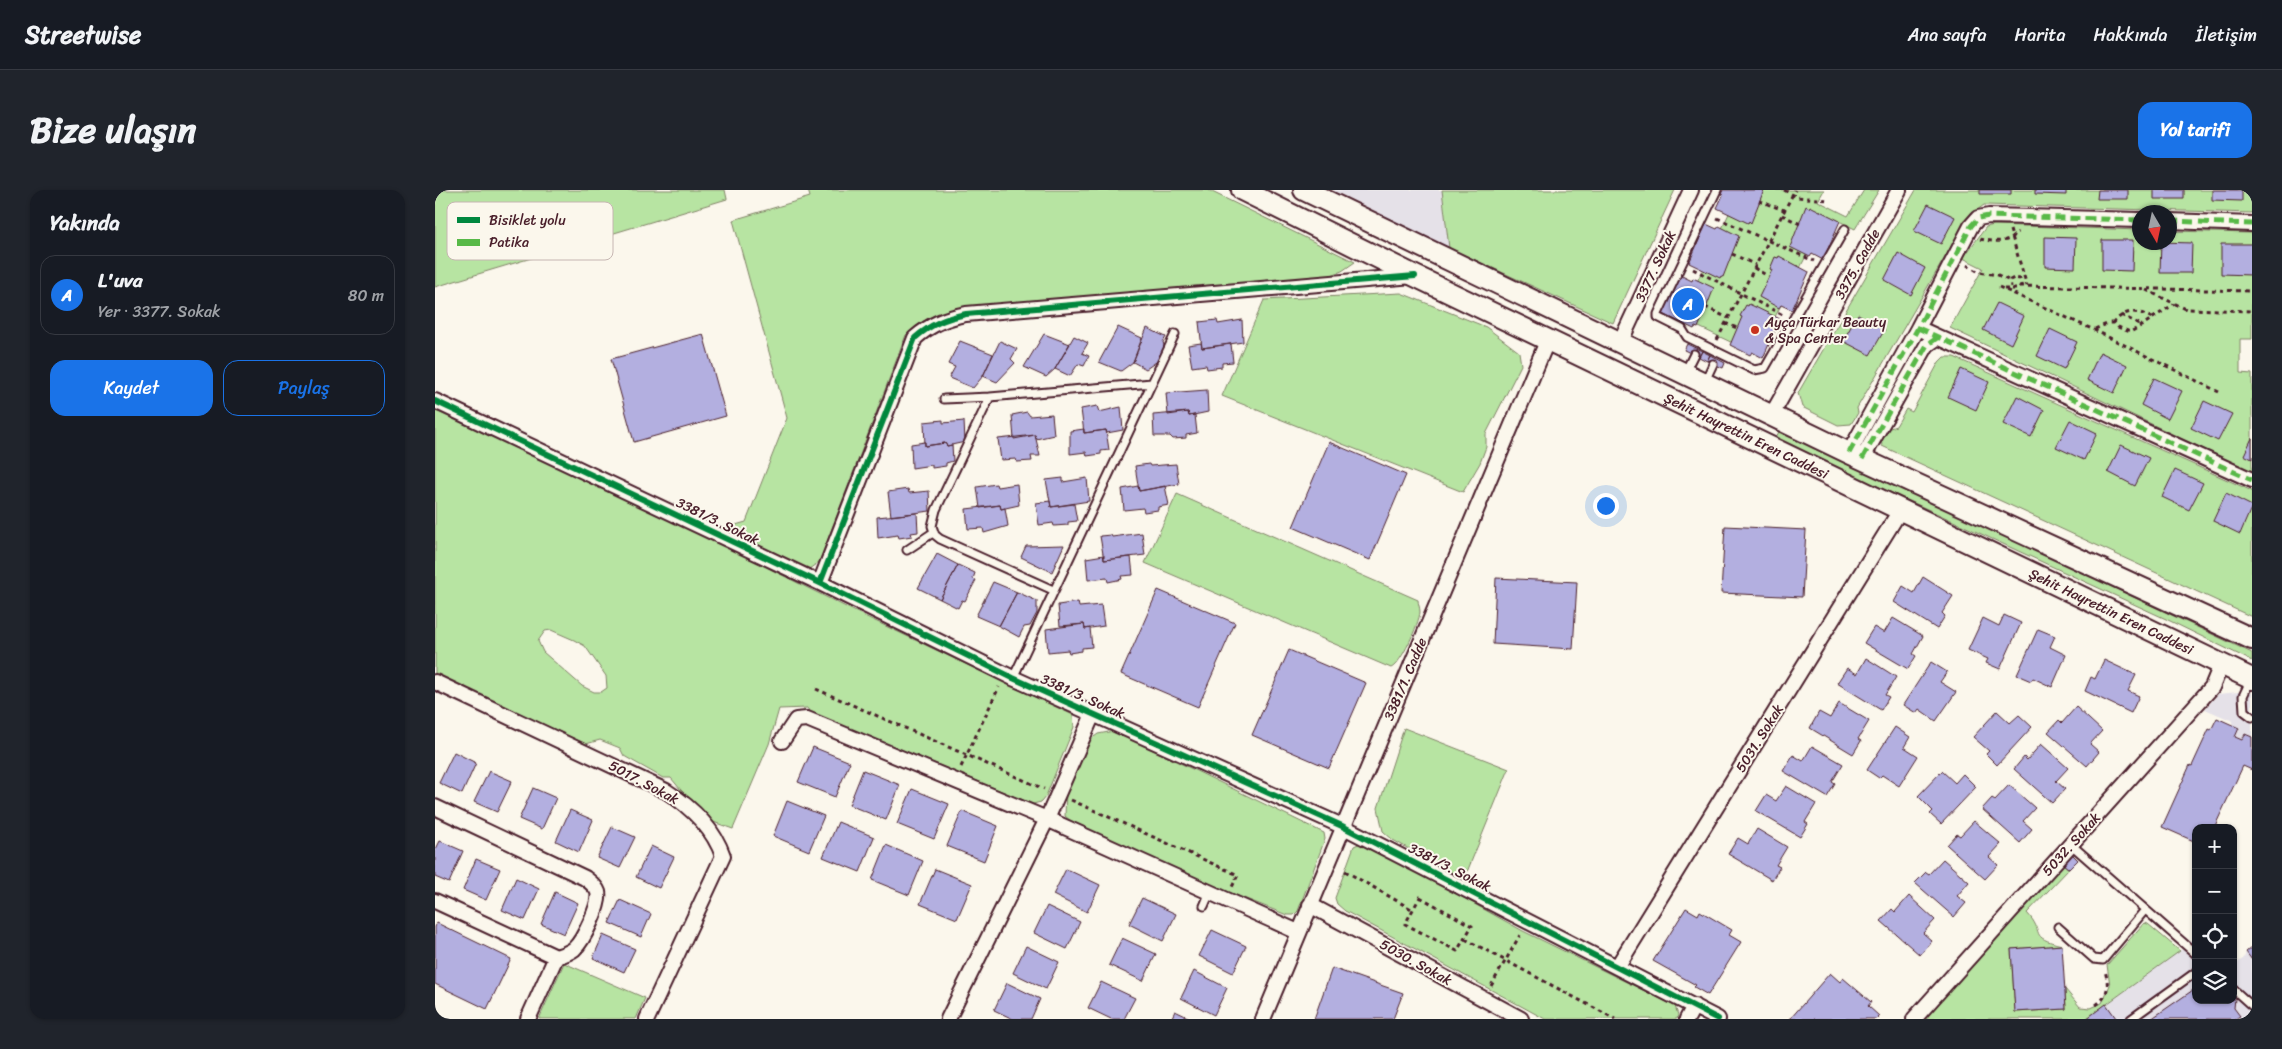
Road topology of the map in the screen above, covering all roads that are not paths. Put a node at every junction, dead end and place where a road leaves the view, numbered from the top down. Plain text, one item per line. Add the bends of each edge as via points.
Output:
1 (1243, 190) edge
2 (1304, 190) edge
3 (1691, 190) edge
4 (1717, 190) edge
5 (1899, 190) edge
6 (2132, 220) edge
7 (2177, 221) edge
8 (2252, 224) edge
9 (1845, 229) dead end
10 (1415, 276) junction
11 (1918, 328) junction
12 (1175, 334) dead end
13 (1937, 338) junction
14 (1548, 339) junction
15 (1620, 343) junction
16 (1697, 349) junction
17 (1715, 356) junction
18 (1684, 374) junction
19 (1704, 383) junction
20 (1151, 384) junction
21 (990, 397) junction
22 (944, 399) dead end
23 (435, 401) edge
24 (1771, 416) junction
25 (1758, 440) junction
26 (1855, 456) junction
27 (2252, 480) edge
28 (1901, 510) junction
29 (934, 532) junction
30 (907, 550) dead end
31 (820, 583) junction
32 (1053, 590) junction
33 (2252, 640) edge
34 (2221, 665) junction
35 (2252, 679) edge
36 (1007, 680) junction
37 (435, 682) edge
38 (1093, 714) junction
39 (2252, 717) edge
40 (782, 742) dead end
41 (435, 807) edge
42 (1047, 819) junction
43 (1343, 826) junction
44 (2075, 848) dead end
45 (1210, 892) junction
46 (435, 901) edge
47 (1310, 904) junction
48 (1204, 906) dead end
49 (2145, 910) junction
50 (2058, 927) dead end
51 (1298, 932) junction
52 (2192, 951) edge
53 (556, 957) junction
54 (1617, 967) junction
55 (2192, 975) edge
56 (2237, 992) edge
57 (1694, 1006) junction
58 (2252, 1006) edge
59 (528, 1019) edge
60 (647, 1019) edge
61 (948, 1019) edge
62 (1263, 1019) edge
63 (1521, 1019) edge
64 (1687, 1019) edge
65 (1718, 1019) edge
66 (1914, 1019) edge
67 (2131, 1019) edge

1 - 10 main road, Şehit Hayrettin Eren Caddesi
2 - 15 main road, Şehit Hayrettin Eren Caddesi
3 - 15 street, 3377. Sokak
4 - 16 lane via 1658,317 1682,329
5 - 24 street, 3375. Cadde
6 - 11 street via 1978,218
7 - 8 street
9 - 17 lane via 1763,369 1754,370
10 - 14 main road, Şehit Hayrettin Eren Caddesi
10 - 31 street via 966,314 927,327 915,338
11 - 13 street
11 - 26 street
12 - 20 lane
13 - 26 street via 1927,345
13 - 27 street
14 - 25 main road, Şehit Hayrettin Eren Caddesi
14 - 43 street, 3381/1. Cadde
15 - 18 main road, Şehit Hayrettin Eren Caddesi
16 - 17 lane
16 - 18 lane
17 - 19 lane
18 - 19 main road, Şehit Hayrettin Eren Caddesi
19 - 24 main road, Şehit Hayrettin Eren Caddesi
20 - 21 lane
20 - 32 lane
21 - 22 lane
21 - 29 lane via 936,510 932,521
23 - 31 street, 3381/3. Sokak
24 - 25 main road
24 - 26 main road, Şehit Hayrettin Eren Caddesi
25 - 28 main road, Şehit Hayrettin Eren Caddesi
26 - 33 main road, Şehit Hayrettin Eren Caddesi
28 - 34 main road, Şehit Hayrettin Eren Caddesi
28 - 54 street, 5031. Sokak
29 - 30 lane
29 - 32 lane via 961,550
31 - 36 street, 3381/3. Sokak
32 - 36 lane
34 - 35 main road, Şehit Hayrettin Eren Caddesi
34 - 66 street, 5032. Sokak via 2211,687
35 - 39 lane via 2242,701 2244,711
36 - 38 street, 3381/3. Sokak
37 - 60 street, 5017. Sokak via 667,791 690,809 714,836 723,856
38 - 42 street
38 - 43 street, 3381/3. Sokak
40 - 42 street via 796,720 807,719
41 - 53 street via 585,878 595,886 599,894 597,902 582,937 574,949
42 - 45 street
42 - 61 street
43 - 47 street, 3381/1. Cadde
43 - 54 street, 3381/3. Sokak
44 - 49 lane
45 - 48 lane
45 - 51 street
46 - 53 street
47 - 51 street, 3381/1. Cadde
47 - 63 street, 5030. Sokak
49 - 50 lane via 2099,961
49 - 52 lane
51 - 62 street, 3381/1. Cadde
53 - 59 street
54 - 57 street, 3381/3. Sokak
55 - 67 lane
56 - 58 lane
57 - 64 street
57 - 65 street, 3381/3. Sokak

